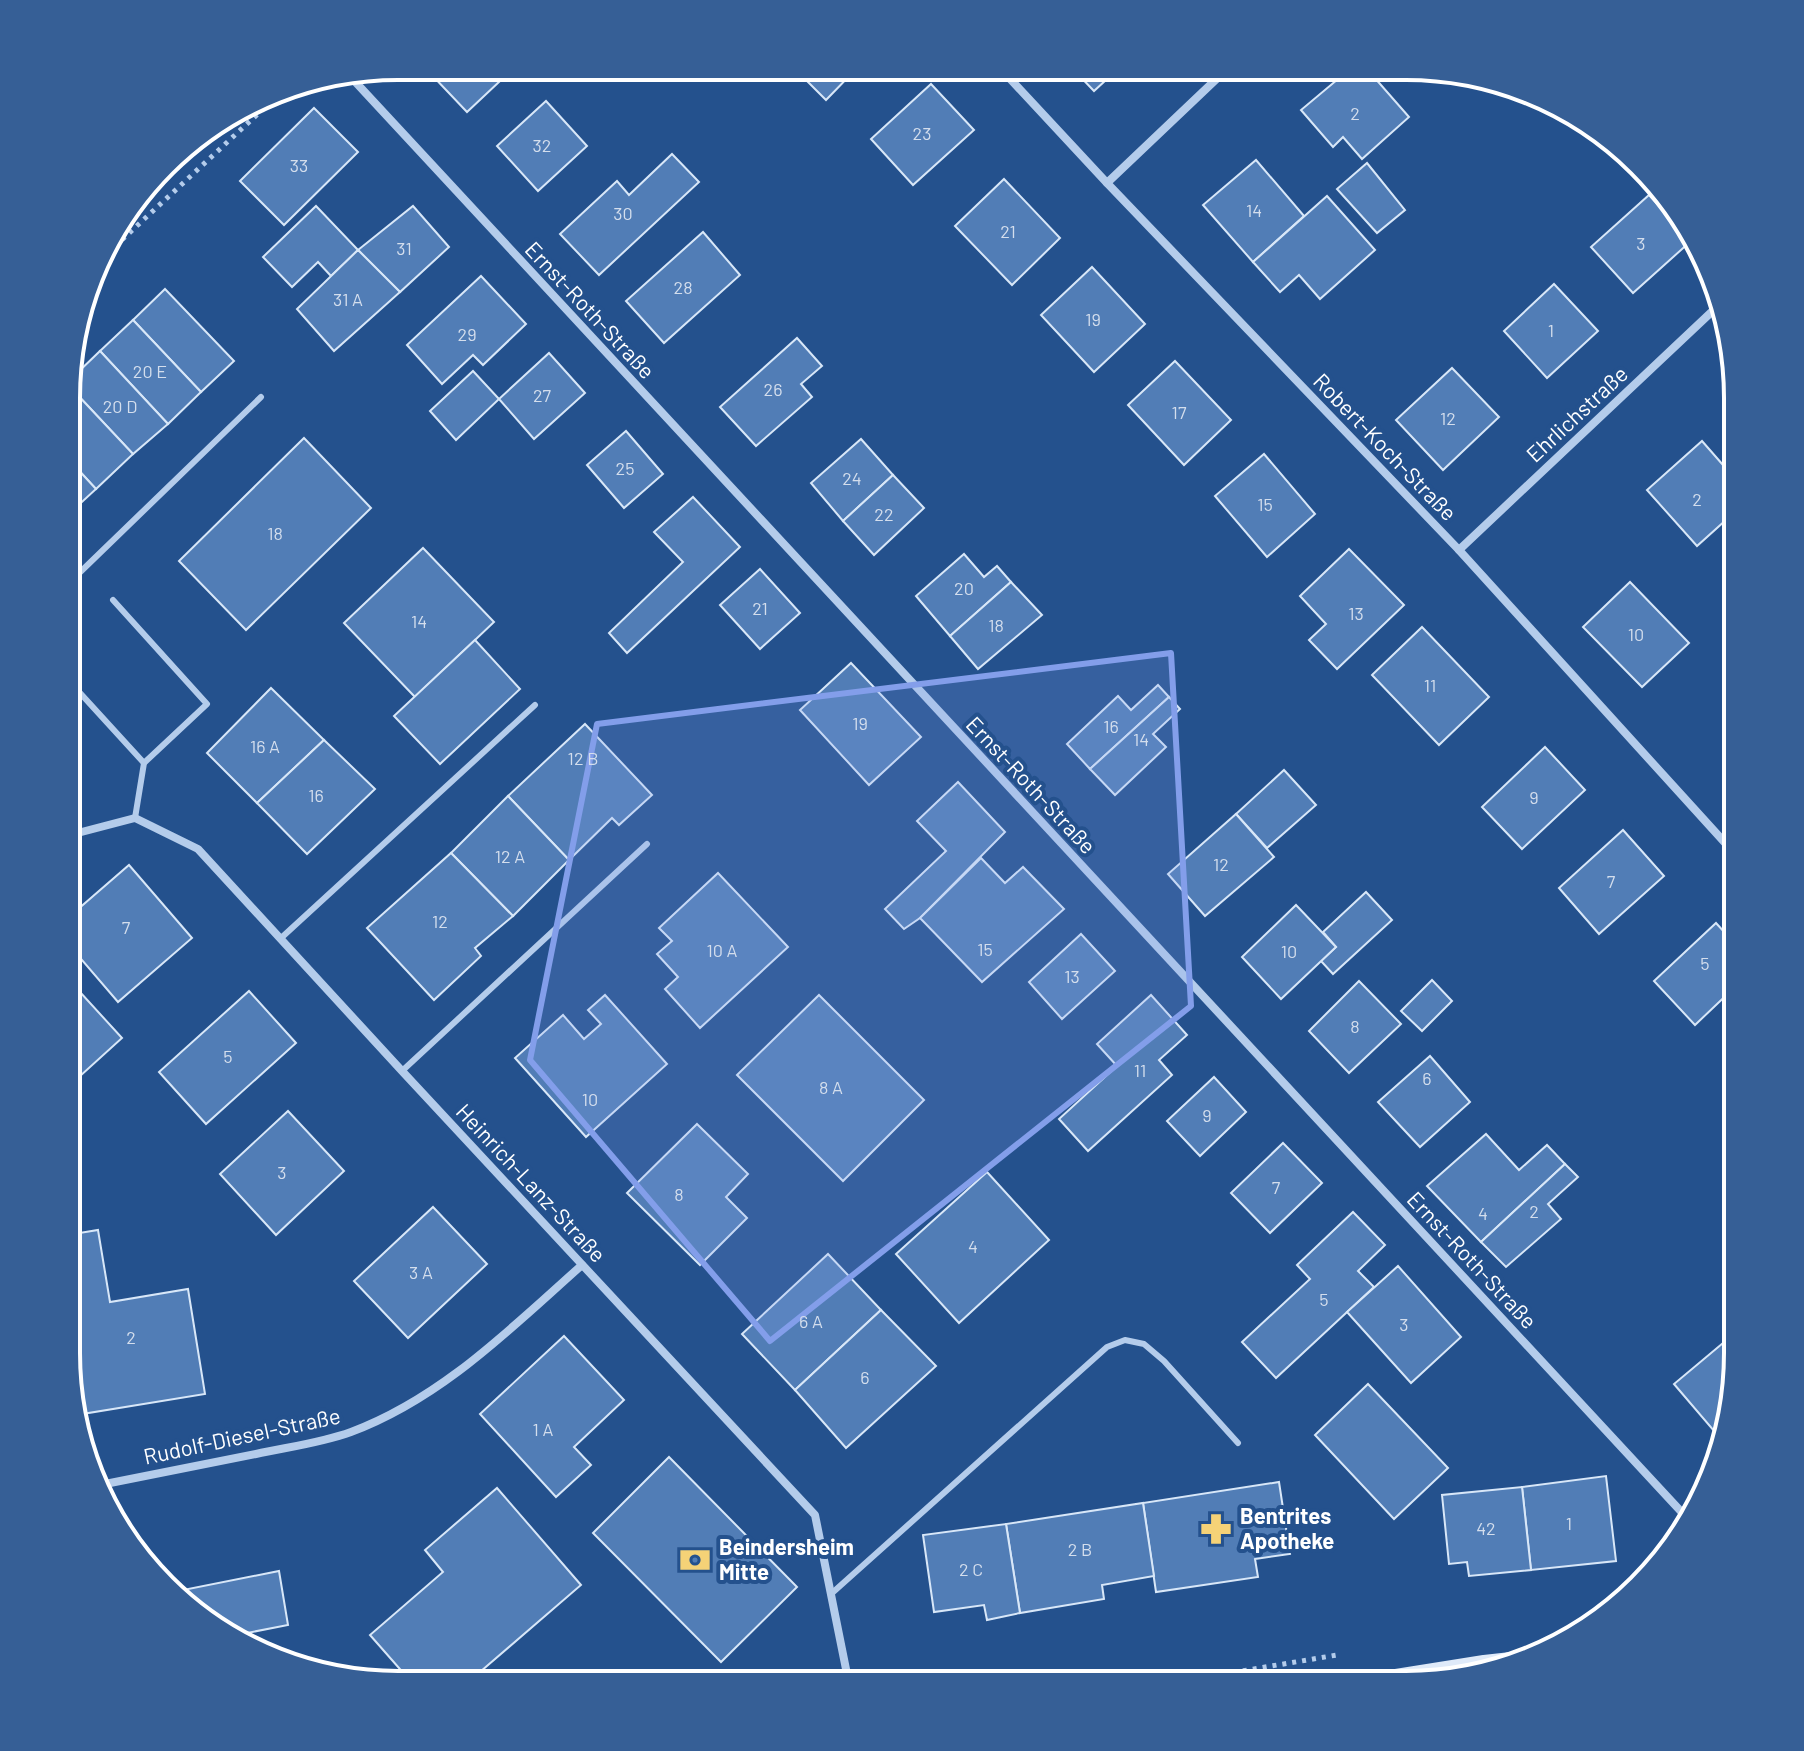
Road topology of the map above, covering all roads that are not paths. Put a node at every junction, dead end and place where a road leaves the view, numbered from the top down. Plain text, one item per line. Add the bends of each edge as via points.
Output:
1 (1011, 80) edge
2 (1215, 80) edge
3 (356, 83) edge
4 (1107, 183) junction
5 (1712, 312) edge
6 (261, 397) dead end
7 (1459, 550) junction
8 (80, 572) edge
9 (113, 600) dead end
10 (80, 693) edge
11 (535, 705) dead end
12 (144, 763) junction
13 (135, 818) junction
14 (80, 832) edge
15 (1724, 842) edge
16 (647, 844) dead end
17 (280, 939) junction
18 (402, 1071) junction
19 (582, 1265) junction
20 (1238, 1443) dead end
21 (108, 1483) edge
22 (1681, 1512) edge
23 (831, 1594) junction
24 (846, 1671) edge

1 - 4 street, Robert-Koch-Straße
2 - 4 street
3 - 22 street, Ernst-Roth-Straße
4 - 7 street, Robert-Koch-Straße
5 - 7 street, Ehrlichstraße
6 - 8 lane
7 - 15 street, Robert-Koch-Straße
9 - 12 lane via 207,704
10 - 12 lane
11 - 17 lane
12 - 13 lane
13 - 14 street
13 - 17 street, Heinrich-Lanz-Straße via 198,849
16 - 18 lane
17 - 18 street, Heinrich-Lanz-Straße
18 - 19 street, Heinrich-Lanz-Straße
19 - 21 street, Rudolf-Diesel-Straße via 472,1362 385,1417 309,1443
19 - 23 street, Heinrich-Lanz-Straße via 815,1515
20 - 23 lane via 1164,1361 1144,1344 1125,1340 1107,1347
23 - 24 street, Heinrich-Lanz-Straße

